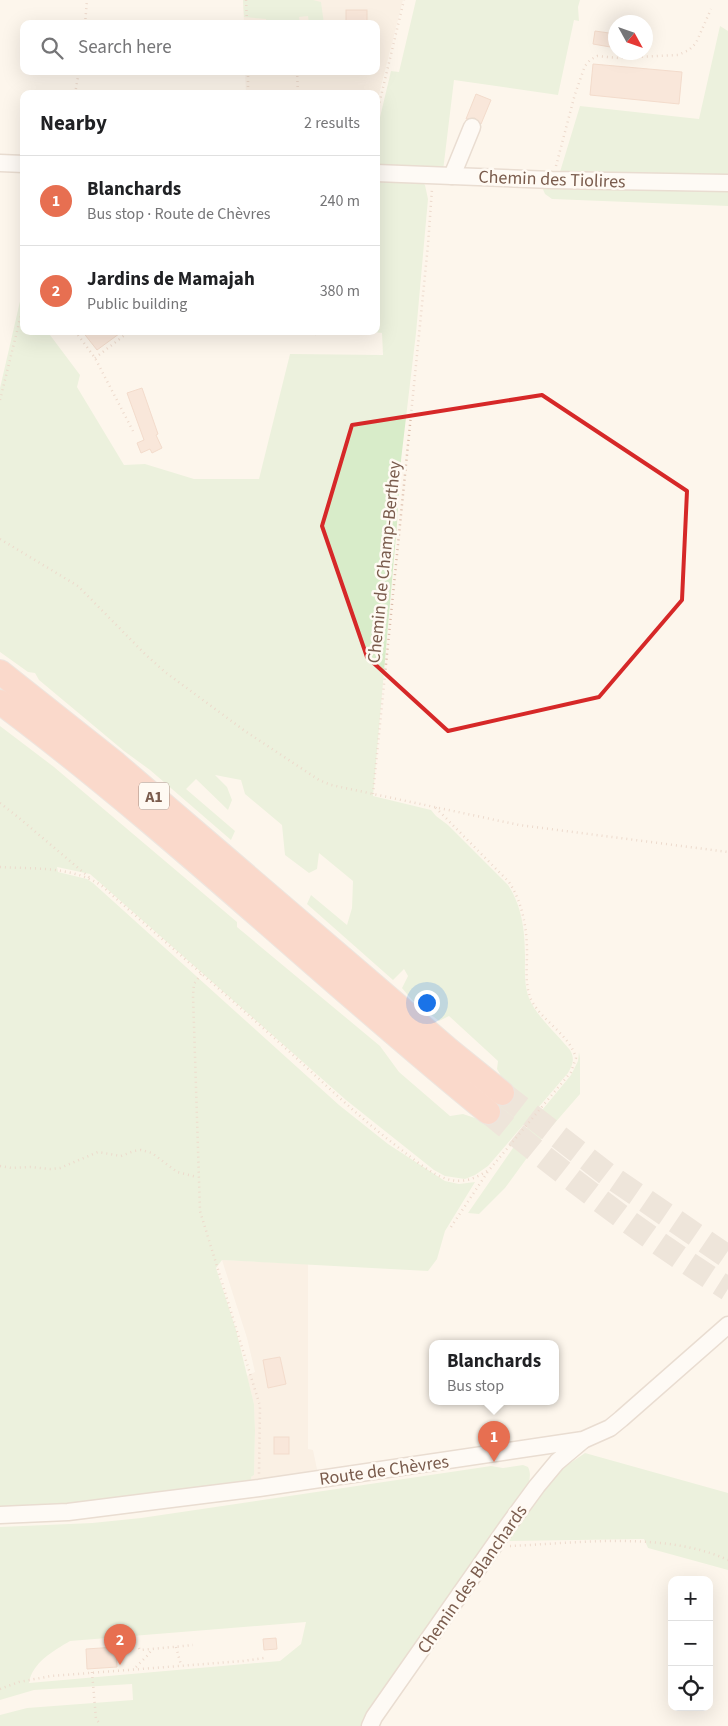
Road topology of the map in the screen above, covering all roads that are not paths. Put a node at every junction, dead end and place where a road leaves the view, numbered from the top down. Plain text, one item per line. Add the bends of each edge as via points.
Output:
1 (472, 127) dead end
2 (0, 163) edge
3 (20, 164) edge
4 (380, 173) edge
5 (452, 176) junction
6 (728, 183) edge
7 (0, 672) edge
8 (0, 702) edge
9 (502, 1093) tunnel mouth
10 (488, 1112) tunnel mouth
11 (728, 1326) edge
12 (583, 1440) junction
13 (521, 1450) junction
14 (537, 1486) junction
15 (0, 1515) edge
16 (370, 1726) edge

1 - 5 street
2 - 3 street
4 - 5 street, Chemin des Tiolires
5 - 6 street, Chemin des Tiolires
7 - 9 highway, A1 via 116,764
8 - 10 highway, A1 via 122,799
11 - 12 street, Route de Chèvres via 610,1428
12 - 13 street, Route de Chèvres
12 - 14 street, Chemin des Blanchards via 557,1462
13 - 14 street via 534,1456 542,1468
13 - 15 street, Route de Chèvres via 68,1512
14 - 16 street, Chemin des Blanchards

